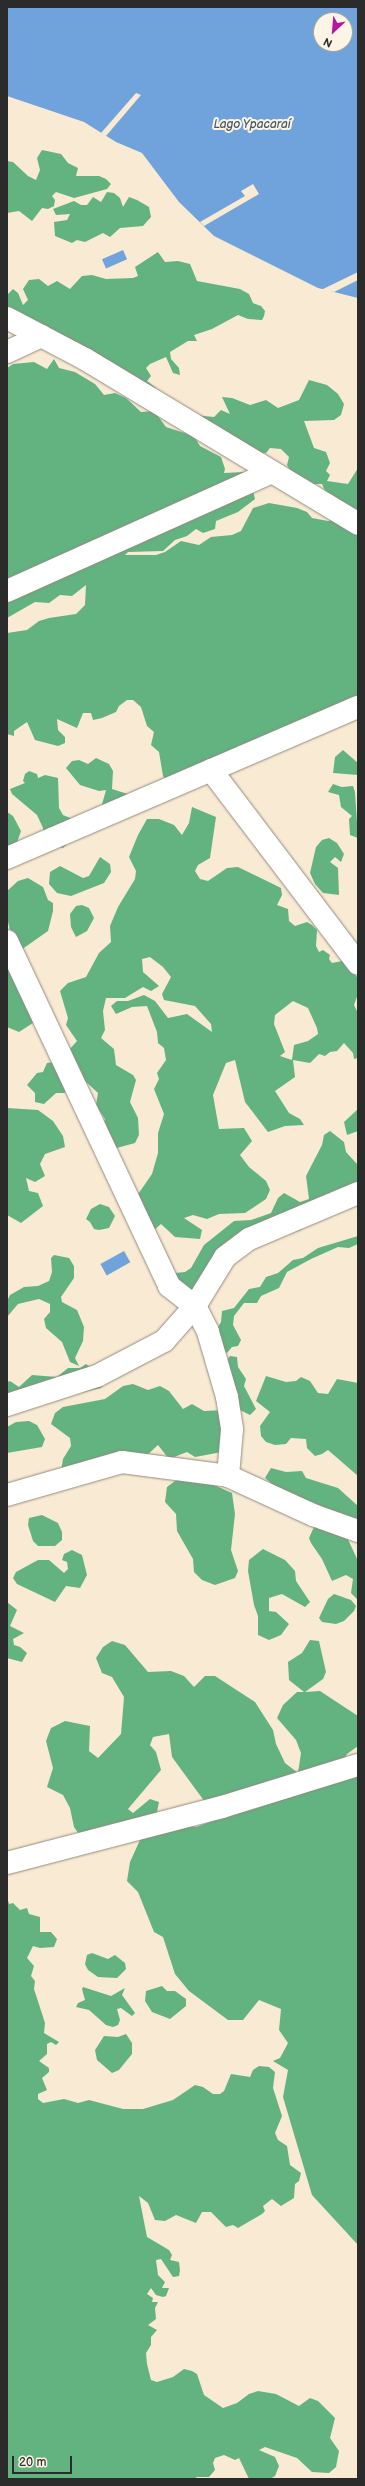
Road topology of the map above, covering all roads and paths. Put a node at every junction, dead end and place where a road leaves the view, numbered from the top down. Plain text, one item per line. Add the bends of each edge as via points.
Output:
1 (7, 318) edge
2 (42, 336) junction
3 (7, 352) edge
4 (272, 472) junction
5 (358, 524) edge
6 (7, 591) edge
7 (358, 707) edge
8 (211, 770) junction
9 (7, 858) edge
10 (7, 941) edge
11 (358, 964) edge
12 (358, 1193) edge
13 (195, 1306) junction
14 (164, 1341) junction
15 (215, 1354) junction
16 (7, 1405) edge
17 (228, 1476) junction
18 (7, 1495) edge
19 (358, 1531) edge
20 (358, 1765) edge
21 (7, 1864) edge

1 - 2 street
2 - 3 street
2 - 4 street
4 - 5 street
4 - 6 street
7 - 8 street
8 - 9 street
8 - 11 street
10 - 13 street via 169,1286
12 - 13 street via 249,1239 224,1257
13 - 14 street
13 - 15 street
14 - 15 street via 187,1337 207,1346
14 - 16 street via 97,1376
15 - 17 street via 227,1397 232,1430
17 - 18 street via 122,1462
17 - 19 street via 313,1515
20 - 21 street via 222,1807

